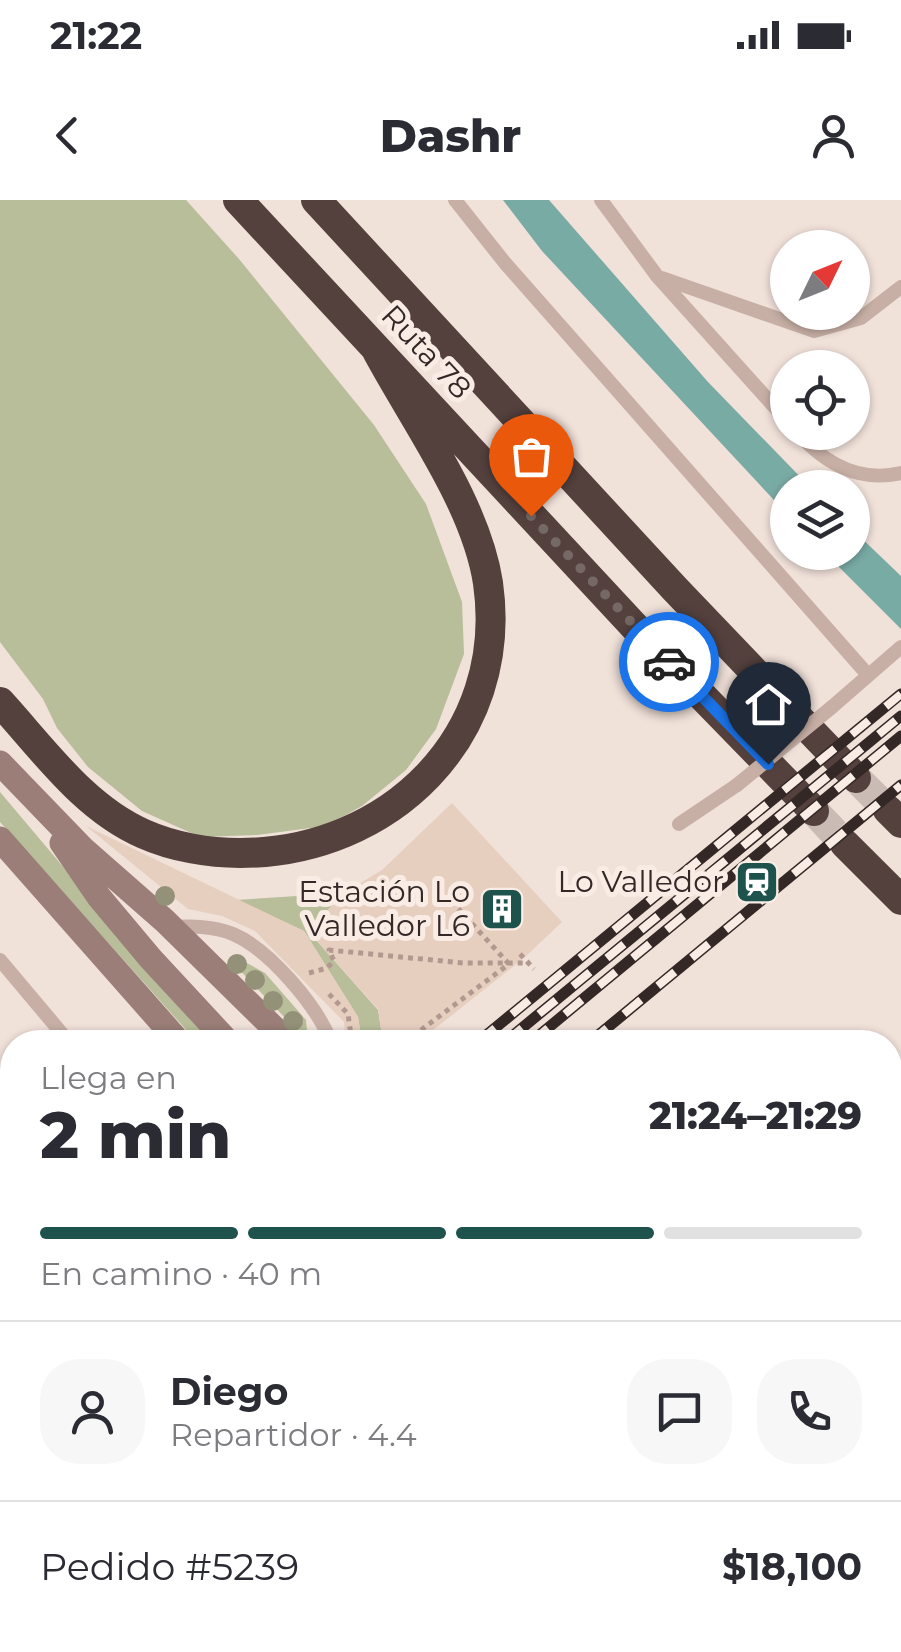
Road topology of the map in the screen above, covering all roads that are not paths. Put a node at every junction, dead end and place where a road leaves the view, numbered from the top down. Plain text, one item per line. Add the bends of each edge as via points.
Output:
1 (238, 200) edge
2 (316, 200) edge
3 (455, 200) edge
4 (602, 200) edge
5 (657, 276) junction
6 (901, 287) edge
7 (377, 351) junction
8 (770, 402) edge
9 (812, 450) edge
10 (901, 473) edge
11 (901, 647) edge
12 (868, 675) junction
13 (0, 702) edge
14 (0, 763) edge
15 (856, 778) tunnel mouth
16 (28, 794) junction
17 (814, 810) tunnel mouth
18 (679, 824) dead end
19 (0, 839) edge
20 (845, 844) tunnel mouth
21 (901, 900) edge
22 (171, 927) junction
23 (0, 960) edge
24 (60, 1030) edge
25 (168, 1030) edge
26 (217, 1030) edge
27 (276, 1030) edge
28 (327, 1030) edge

1 - 7 highway, Ruta 78
2 - 15 highway, Ruta 78
3 - 12 lane
4 - 5 lane
5 - 6 lane via 814,330 861,318
5 - 8 lane
7 - 13 highway via 471,520 489,598 488,657 474,704 449,747 407,795 354,830 304,848 227,853 173,844 104,811
7 - 17 highway, Ruta 78
9 - 10 lane via 852,473
11 - 12 lane
12 - 18 lane, bridge via 737,785
14 - 16 main road
16 - 22 main road
16 - 26 main road via 99,896
19 - 25 main road
20 - 21 highway
22 - 27 main road
22 - 28 lane via 234,934 257,949
23 - 24 lane

